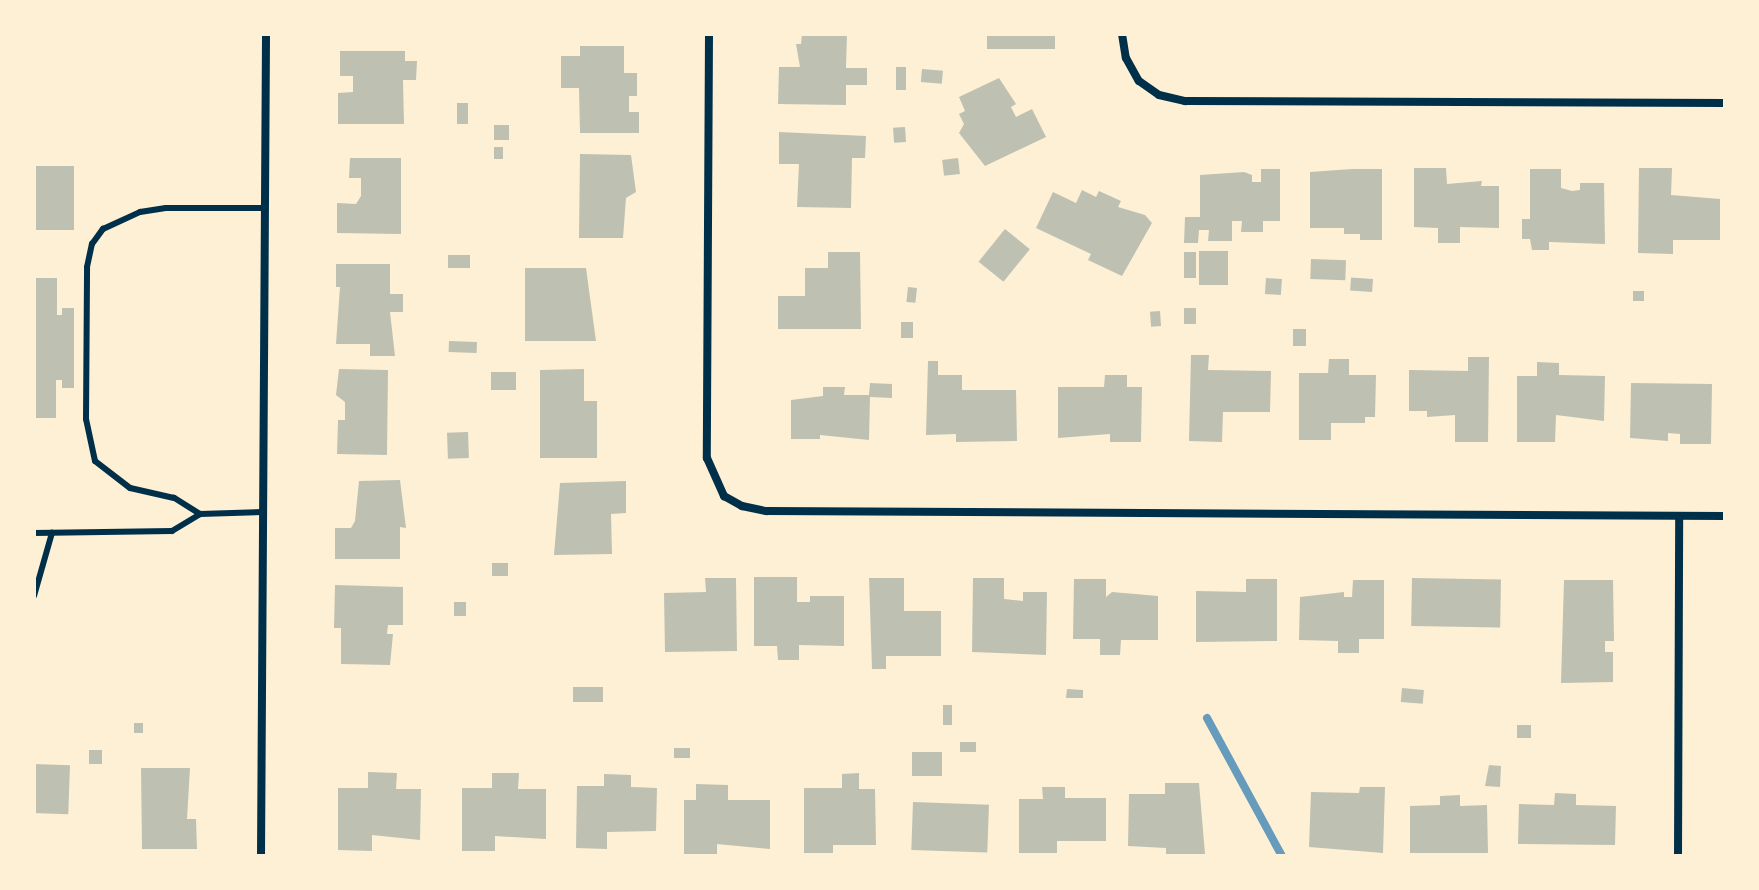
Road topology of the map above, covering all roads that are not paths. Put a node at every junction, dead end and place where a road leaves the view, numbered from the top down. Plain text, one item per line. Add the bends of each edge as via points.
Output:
1 (266, 34) edge
2 (709, 34) edge
3 (1122, 34) edge
4 (1725, 103) edge
5 (264, 208) junction
6 (263, 512) junction
7 (200, 514) junction
8 (1679, 516) junction
9 (1725, 516) edge
10 (34, 533) edge
11 (52, 533) junction
12 (34, 596) edge
13 (261, 856) edge
14 (1678, 856) edge

1 - 5 street
2 - 8 street via 707,458 724,496 766,511
3 - 4 street via 1139,81 1159,95 1185,101
5 - 6 street
5 - 7 lane via 140,212 103,229 92,244 87,267 88,445 110,476 130,488 174,498
6 - 7 lane
6 - 13 street
7 - 11 lane via 172,531
8 - 9 street
8 - 14 street
10 - 11 lane
11 - 12 lane

